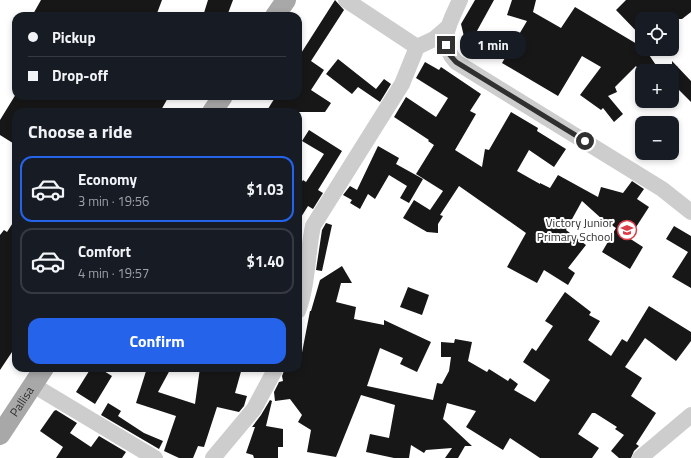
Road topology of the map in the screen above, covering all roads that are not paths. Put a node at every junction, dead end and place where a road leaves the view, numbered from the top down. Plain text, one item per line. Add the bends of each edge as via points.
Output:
1 (286, 0) edge
2 (346, 0) edge
3 (460, 0) edge
4 (278, 12) edge
5 (448, 27) junction
6 (417, 47) junction
7 (691, 212) edge
8 (302, 294) edge
9 (41, 372) edge
10 (274, 372) edge
11 (33, 385) junction
12 (691, 415) edge
13 (0, 435) edge
14 (155, 458) edge
15 (213, 458) edge
16 (640, 458) edge

1 - 4 main road
2 - 6 street
3 - 5 street
5 - 6 street via 434,39
5 - 7 street via 446,45 456,62 662,189
6 - 8 street via 402,84 313,226
9 - 11 main road, Pallisa
10 - 15 street via 254,409
11 - 13 main road, Pallisa
11 - 14 street
12 - 16 street

